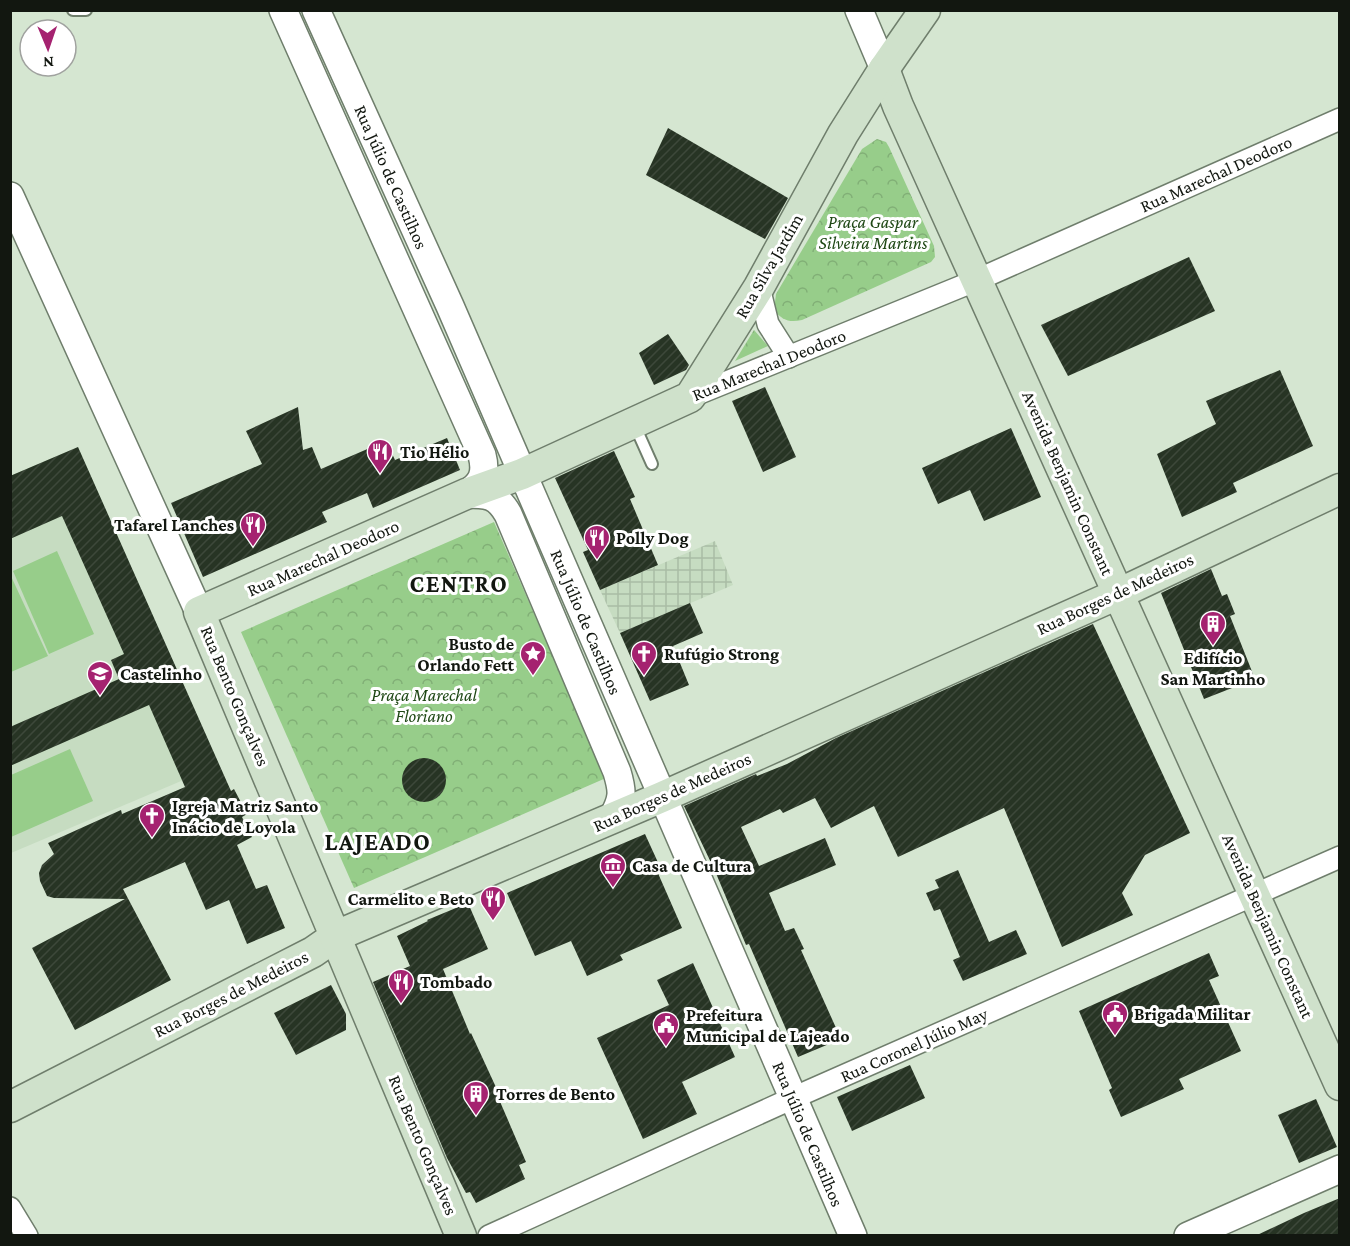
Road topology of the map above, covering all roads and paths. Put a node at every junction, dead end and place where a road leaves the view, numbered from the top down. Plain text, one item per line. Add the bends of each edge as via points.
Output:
1 (73, 10) edge
2 (86, 10) edge
3 (283, 10) edge
4 (316, 10) edge
5 (859, 10) edge
6 (925, 10) edge
7 (901, 44) junction
8 (884, 69) junction
9 (355, 97) junction
10 (898, 106) junction
11 (327, 109) junction
12 (1340, 118) edge
13 (843, 134) junction
14 (10, 196) edge
15 (976, 280) junction
16 (759, 287) junction
17 (450, 306) junction
18 (421, 320) junction
19 (789, 357) junction
20 (690, 397) junction
21 (634, 423) junction
22 (652, 464) dead end
23 (522, 474) junction
24 (1340, 489) edge
25 (466, 494) junction
26 (1118, 594) junction
27 (199, 612) junction
28 (662, 797) junction
29 (613, 817) junction
30 (1340, 857) edge
31 (1254, 895) junction
32 (336, 936) junction
33 (1340, 1085) edge
34 (793, 1098) junction
35 (10, 1107) edge
36 (1340, 1169) edge
37 (10, 1208) edge
38 (27, 1236) edge
39 (461, 1236) edge
40 (489, 1236) edge
41 (853, 1236) edge
42 (1188, 1236) edge

1 - 2 lane
3 - 11 street, Rua Júlio de Castilhos
4 - 9 street, Rua Júlio de Castilhos
5 - 8 street, Avenida Benjamin Constant
6 - 7 main road, Rua Silva Jardim
7 - 8 main road, Rua Silva Jardim
7 - 10 main road
8 - 10 main road, Avenida Benjamin Constant
8 - 13 main road, Rua Silva Jardim
9 - 11 street
9 - 17 street, Rua Júlio de Castilhos
10 - 13 main road, Rua Silva Jardim via 882,108
10 - 15 main road, Avenida Benjamin Constant
11 - 18 street, Rua Júlio de Castilhos
12 - 15 street, Rua Marechal Deodoro
13 - 16 main road, Rua Silva Jardim
14 - 27 street, Rua Bento Gonçalves
15 - 19 street, Rua Marechal Deodoro
15 - 26 main road, Avenida Benjamin Constant
16 - 19 street via 768,324
16 - 20 main road, Rua Silva Jardim
17 - 18 street
17 - 23 street, Rua Júlio de Castilhos
18 - 25 street, Rua Júlio de Castilhos via 485,466 477,487
19 - 20 street, Rua Marechal Deodoro
20 - 21 main road, Rua Marechal Deodoro
21 - 22 lane
21 - 23 main road, Rua Marechal Deodoro
23 - 25 main road, Rua Marechal Deodoro
23 - 28 street, Rua Júlio de Castilhos
24 - 26 main road, Rua Borges de Medeiros
25 - 27 main road, Rua Marechal Deodoro
25 - 29 street, Rua Júlio de Castilhos via 491,496 502,503 508,514 617,772 623,790
26 - 28 main road, Rua Borges de Medeiros
26 - 31 main road, Avenida Benjamin Constant
27 - 32 main road, Rua Bento Gonçalves
28 - 29 main road, Rua Borges de Medeiros
28 - 34 street, Rua Júlio de Castilhos
29 - 32 main road, Rua Borges de Medeiros
30 - 31 street, Rua Coronel Júlio May
31 - 33 main road, Avenida Benjamin Constant
31 - 34 street, Rua Coronel Júlio May
32 - 35 main road, Rua Borges de Medeiros via 313,952
32 - 39 main road, Rua Bento Gonçalves
34 - 40 street, Rua Coronel Júlio May
34 - 41 street, Rua Júlio de Castilhos
36 - 42 street
37 - 38 street

